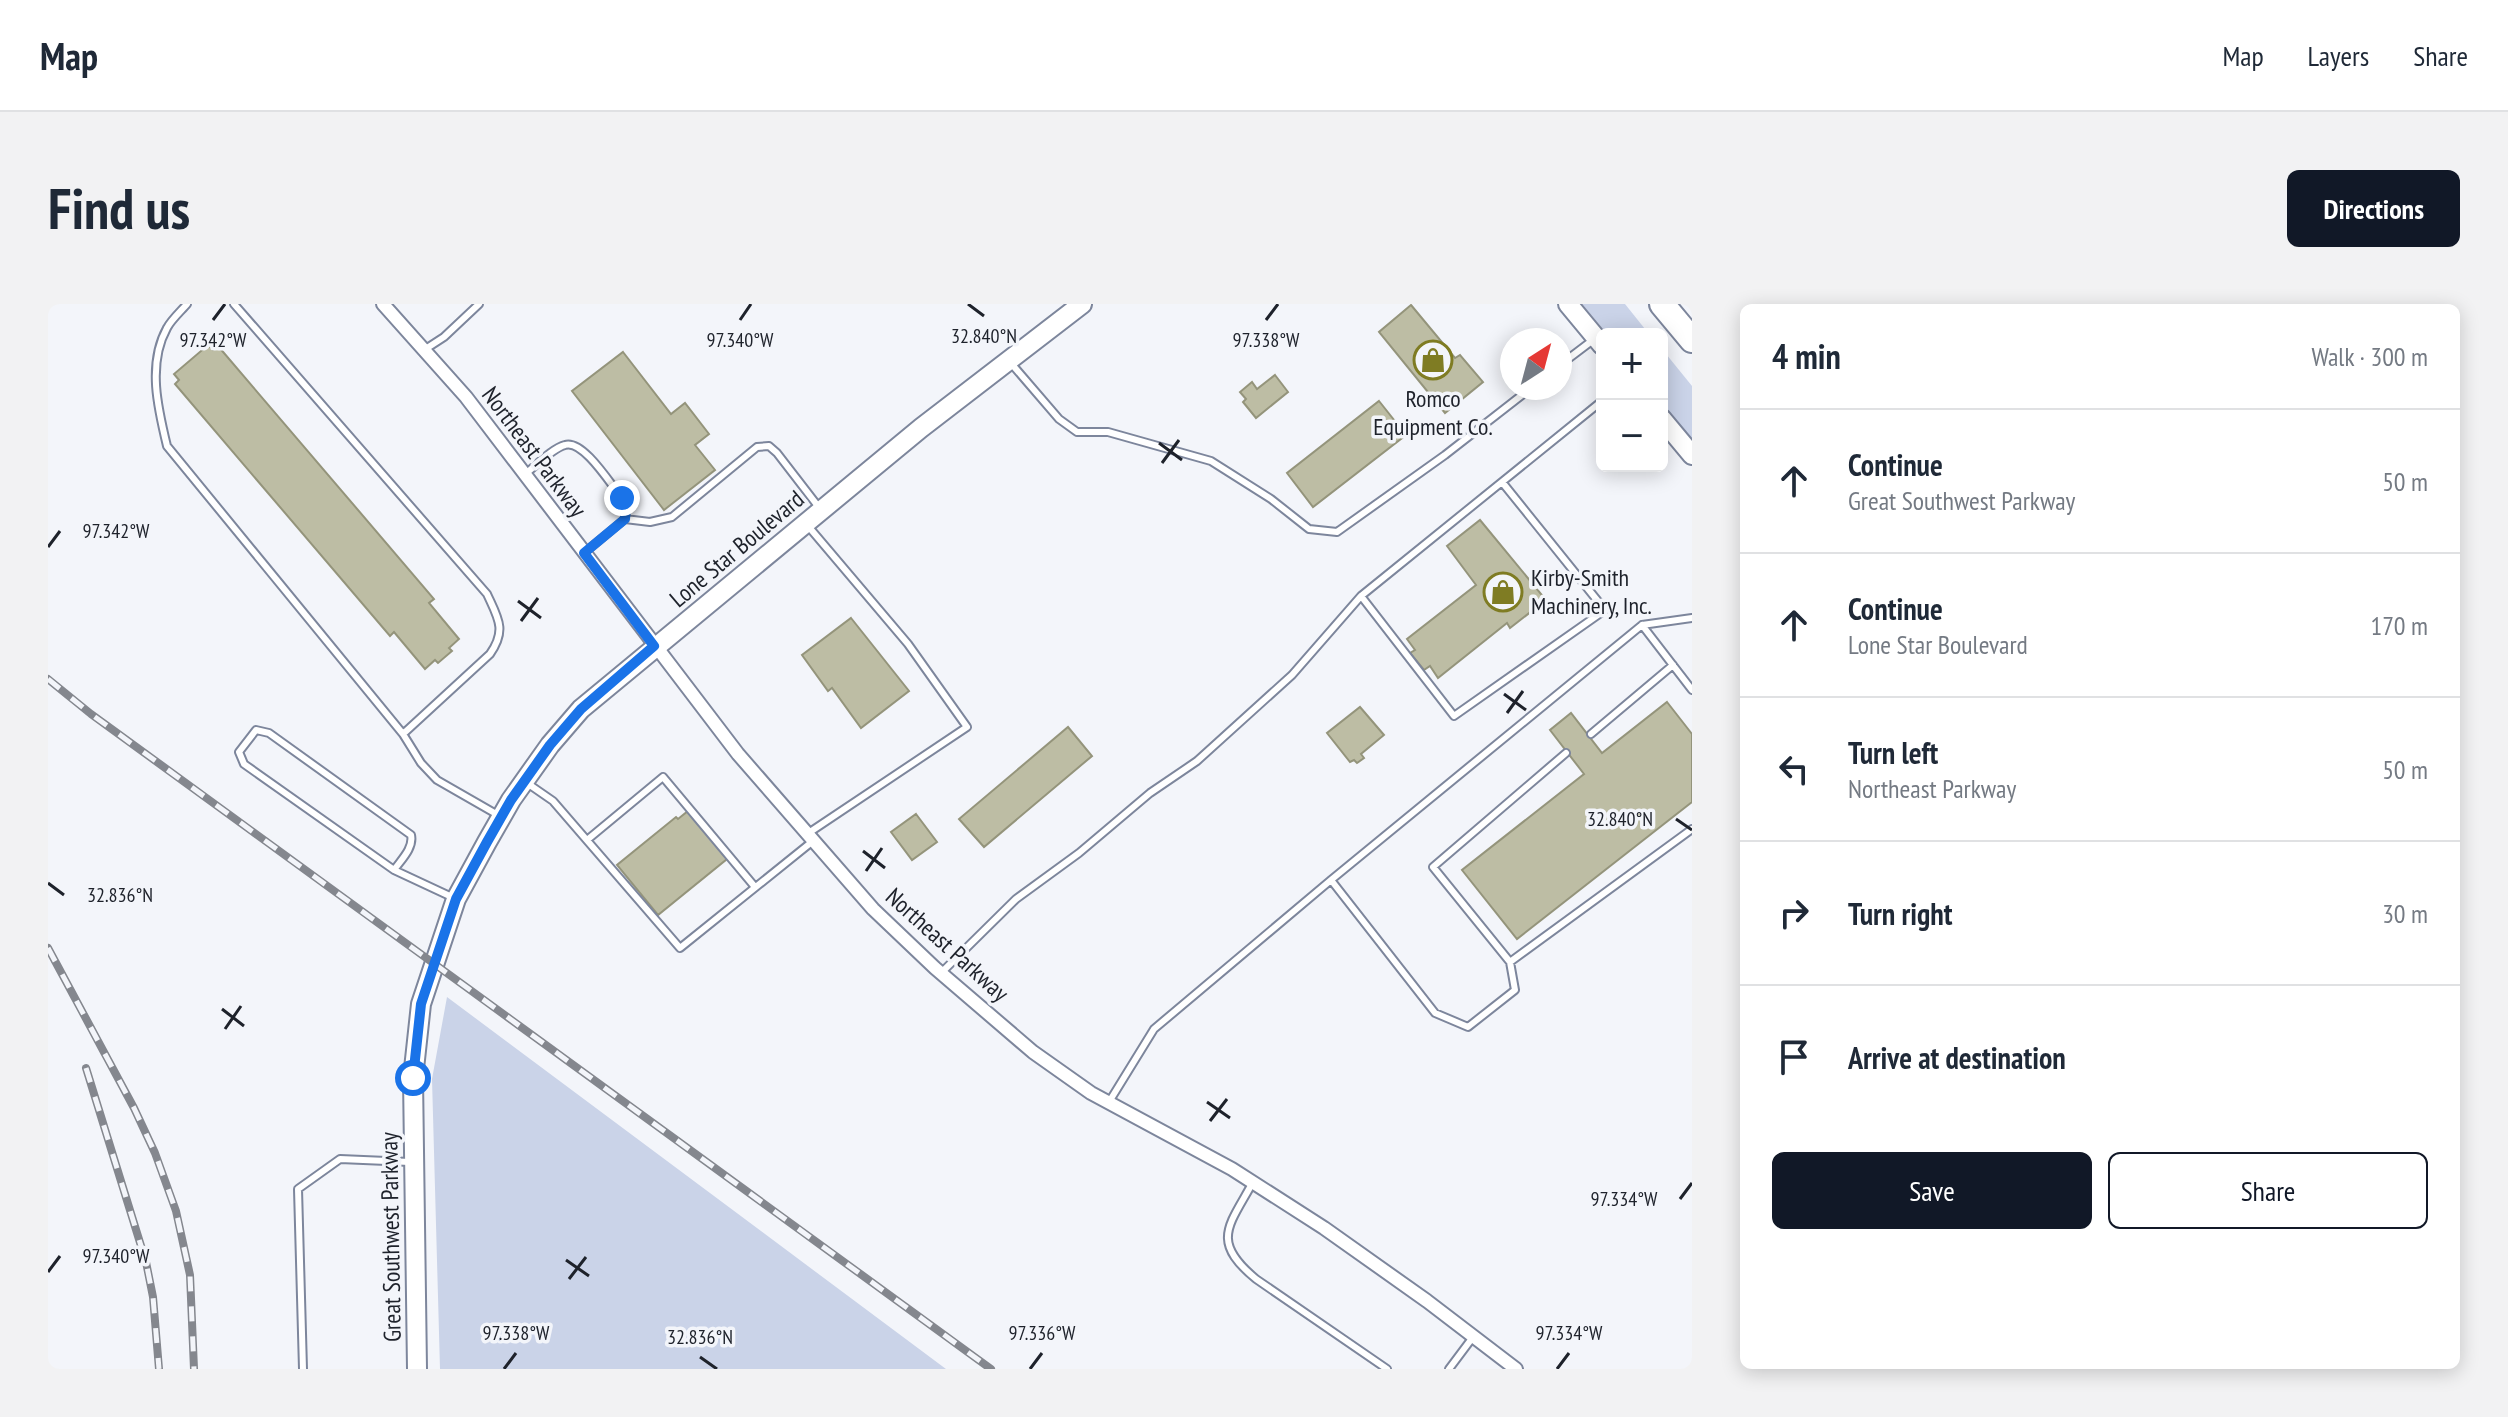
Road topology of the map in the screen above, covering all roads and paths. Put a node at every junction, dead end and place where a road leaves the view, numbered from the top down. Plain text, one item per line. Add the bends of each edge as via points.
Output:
1 (187, 304) edge
2 (234, 304) edge
3 (383, 304) edge
4 (479, 304) edge
5 (1082, 304) edge
6 (1568, 304) edge
7 (1662, 304) edge
8 (1596, 337) edge
9 (1692, 340) edge
10 (1596, 343) edge
11 (424, 350) junction
12 (1572, 358) edge
13 (1008, 361) junction
14 (1516, 400) edge
15 (1596, 406) edge
16 (1668, 426) edge
17 (1692, 455) edge
18 (524, 475) junction
19 (1502, 482) junction
20 (821, 511) junction
21 (625, 519) junction
22 (806, 523) junction
23 (584, 553) junction
24 (1361, 596) junction
25 (1692, 618) edge
26 (1642, 625) junction
27 (654, 646) junction
28 (1673, 665) junction
29 (1692, 690) edge
30 (403, 734) junction
31 (1591, 734) dead end
32 (1566, 753) dead end
33 (524, 781) junction
34 (501, 816) junction
35 (1692, 829) edge
36 (810, 837) junction
37 (587, 840) junction
38 (394, 870) junction
39 (1331, 880) junction
40 (755, 887) junction
41 (456, 899) junction
42 (1510, 962) junction
43 (434, 963) joint
44 (941, 973) junction
45 (1109, 1102) junction
46 (414, 1162) junction
47 (1253, 1182) junction
48 (1474, 1337) junction
49 (303, 1369) edge
50 (417, 1369) edge
51 (1387, 1369) edge
52 (1449, 1369) edge
53 (1516, 1369) edge

1 - 30 lane via 167,328 158,355 155,398 167,446
2 - 30 lane via 487,594 500,621 500,640 490,654
3 - 11 street, Northeast Parkway
4 - 11 lane
5 - 13 street, Lone Star Boulevard
6 - 8 street
7 - 9 highway
10 - 12 lane
11 - 18 street, Northeast Parkway
13 - 14 lane via 1077,432 1108,432 1211,461 1309,529 1337,532
13 - 20 street, Lone Star Boulevard
15 - 19 lane
16 - 17 street
18 - 21 lane via 562,445 582,448 622,498
18 - 23 street, Northeast Parkway
19 - 24 lane
19 - 24 lane via 1605,610 1454,716
20 - 21 lane via 769,446 757,447 672,517 650,522
20 - 22 street, Lone Star Boulevard
21 - 23 lane
22 - 27 street, Lone Star Boulevard
22 - 36 lane via 908,644 967,727
23 - 27 street, Northeast Parkway
24 - 44 lane via 1292,675 1197,761 1016,899
25 - 26 lane
26 - 28 lane
26 - 39 lane
27 - 33 street, Lone Star Boulevard via 581,709
27 - 36 street, Northeast Parkway
28 - 29 lane
28 - 31 lane
30 - 34 lane via 437,780
32 - 42 lane via 1433,867
33 - 34 street, Lone Star Boulevard
33 - 37 lane via 553,801
34 - 41 street, Lone Star Boulevard
35 - 42 lane
36 - 40 lane
36 - 44 street, Northeast Parkway via 873,909
37 - 40 lane via 680,948
37 - 40 lane via 663,777
38 - 38 lane via 409,849 411,835 269,733 256,730 239,752 244,764
38 - 41 lane
39 - 42 lane via 1435,1013 1468,1027 1515,990
39 - 45 lane via 1154,1029
41 - 43 street, Lone Star Boulevard
43 - 46 street, Great Southwest Parkway via 421,1004 413,1078
44 - 45 street, Northeast Parkway via 1033,1052
45 - 47 street, Northeast Parkway
46 - 49 lane via 340,1159 298,1189
46 - 50 street, Great Southwest Parkway
47 - 48 street, Northeast Parkway
47 - 51 lane via 1229,1226 1227,1247 1239,1265
48 - 52 lane
48 - 53 street, Northeast Parkway

